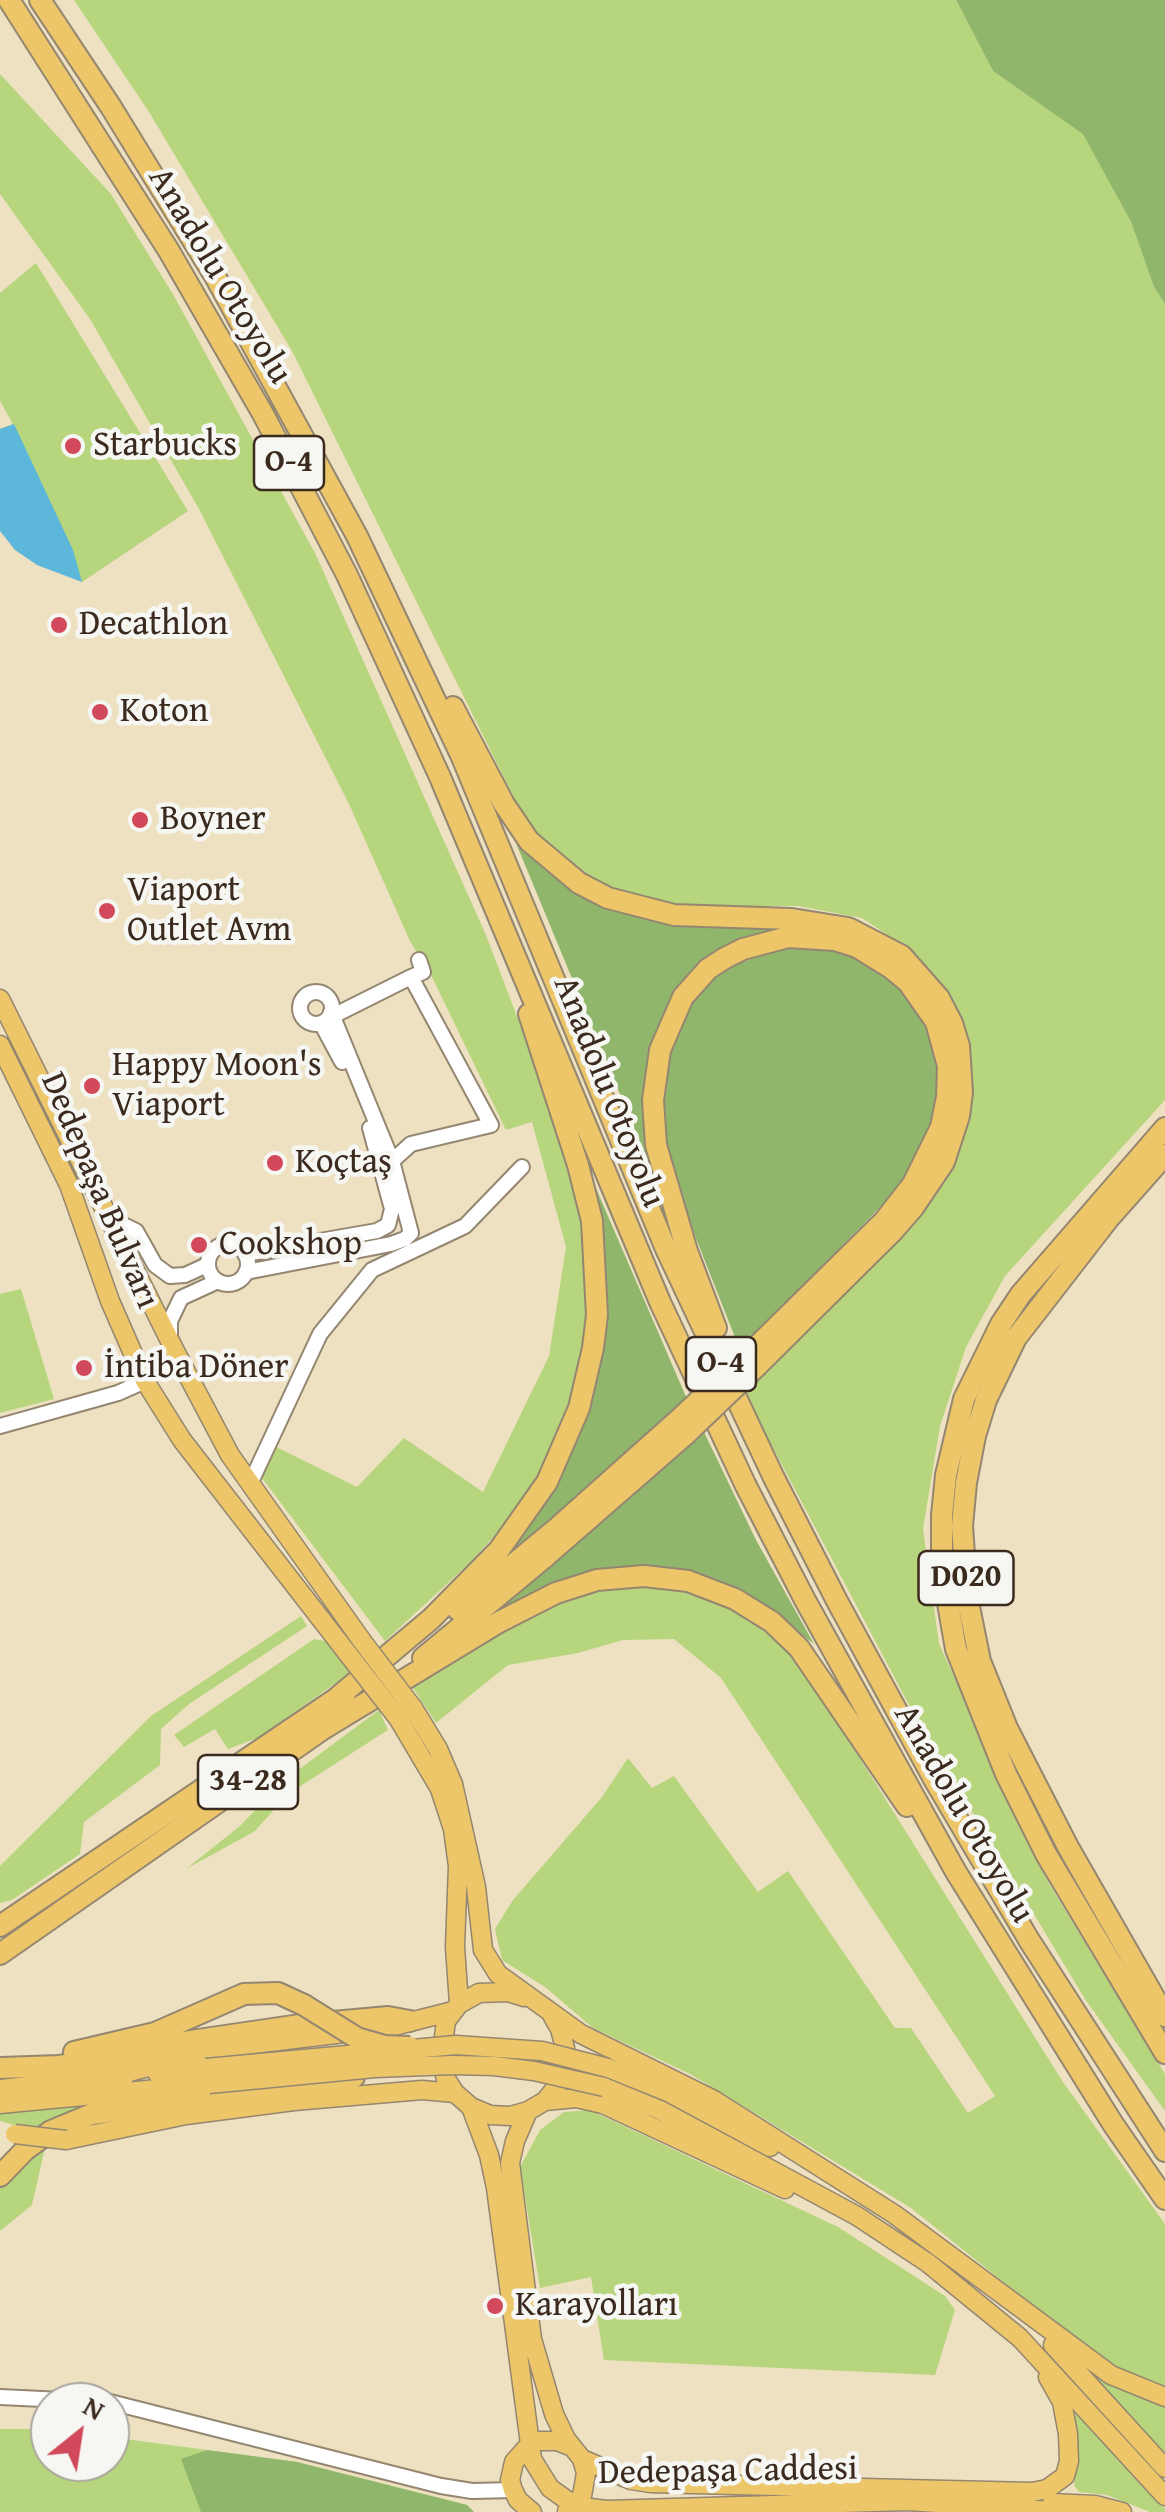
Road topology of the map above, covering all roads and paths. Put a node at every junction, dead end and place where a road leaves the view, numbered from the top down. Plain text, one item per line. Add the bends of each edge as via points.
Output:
1 (9, 0) edge
2 (40, 0) edge
3 (357, 536) junction
4 (516, 954) junction
5 (418, 960) dead end
6 (411, 977) junction
7 (0, 999) edge
8 (328, 1017) junction
9 (0, 1045) edge
10 (1165, 1128) edge
11 (1165, 1155) edge
12 (392, 1161) junction
13 (522, 1167) dead end
14 (110, 1218) junction
15 (408, 1219) junction
16 (390, 1222) junction
17 (402, 1240) junction
18 (245, 1254) junction
19 (133, 1265) junction
20 (208, 1265) junction
21 (246, 1272) junction
22 (218, 1281) junction
23 (105, 1284) junction
24 (170, 1341) junction
25 (754, 1359) junction
26 (145, 1381) junction
27 (745, 1416) junction
28 (0, 1426) edge
29 (230, 1455) junction
30 (200, 1464) junction
31 (250, 1484) junction
32 (355, 1648) junction
33 (346, 1704) junction
34 (405, 1713) junction
35 (956, 1872) junction
36 (0, 1926) edge
37 (22, 1940) junction
38 (0, 1954) edge
39 (0, 1962) edge
40 (534, 2000) junction
41 (456, 2008) junction
42 (550, 2013) junction
43 (1165, 2016) edge
44 (410, 2021) junction
45 (1165, 2053) edge
46 (415, 2057) junction
47 (0, 2066) edge
48 (114, 2076) junction
49 (606, 2078) junction
50 (208, 2083) junction
51 (0, 2090) edge
52 (454, 2093) junction
53 (545, 2100) junction
54 (0, 2104) edge
55 (471, 2107) junction
56 (528, 2111) junction
57 (8, 2132) edge
58 (1165, 2151) edge
59 (0, 2176) edge
60 (1165, 2200) edge
61 (894, 2214) junction
62 (952, 2255) junction
63 (928, 2263) junction
64 (999, 2320) junction
65 (0, 2397) edge
66 (1165, 2397) edge
67 (30, 2398) edge
68 (130, 2408) edge
69 (529, 2445) junction
70 (577, 2453) junction
71 (1165, 2468) edge
72 (1165, 2496) edge
73 (519, 2504) edge
74 (982, 2505) junction
75 (570, 2509) edge
76 (1066, 2512) edge
77 (1122, 2512) edge

1 - 4 highway, Anadolu Otoyolu / O-4 via 160,236 272,430 378,639
2 - 3 highway, Anadolu Otoyolu / O-4 via 216,278
3 - 25 highway via 429,656 504,804 550,861 578,882 637,908 848,928 902,956 952,1023 962,1093 944,1162 893,1231
3 - 27 highway, Anadolu Otoyolu / O-4 via 461,755 666,1249
4 - 33 highway via 533,1032 592,1221 597,1315 587,1376 560,1457 517,1529
4 - 35 highway, Anadolu Otoyolu / O-4 via 660,1302 746,1486
5 - 6 street via 423,972
6 - 8 street
6 - 12 street via 490,1125 411,1144
7 - 14 main road, Dedepaşa Bulvarı
8 - 12 street
8 - 16 street via 373,1135
9 - 23 main road, Dedepaşa Bulvarı via 69,1185
10 - 45 highway, D020 via 1001,1324 964,1399 942,1515 942,1569 956,1649 1006,1774
11 - 43 highway, D020 via 1016,1338 975,1436 962,1526 980,1661 1007,1728
12 - 15 street
13 - 31 street via 464,1226 372,1270 320,1334
14 - 19 main road, Dedepaşa Bulvarı
14 - 20 street via 136,1232 154,1266 170,1276
15 - 16 street
15 - 17 street via 411,1233
16 - 17 street via 390,1235
16 - 18 street via 377,1232
17 - 21 street
18 - 20 street via 222,1244
18 - 21 street
19 - 23 main road via 115,1262
19 - 24 main road, Dedepaşa Bulvarı
20 - 22 street
21 - 22 street via 231,1284
22 - 24 street via 182,1298 170,1321
23 - 26 main road, Dedepaşa Bulvarı
24 - 29 main road, Dedepaşa Bulvarı
25 - 27 highway via 913,1184 942,1127 948,1097 936,1022 908,982 834,940 766,942 708,969 674,1012 654,1076 654,1125 668,1193
25 - 33 highway, bridge via 681,1428
26 - 28 street
26 - 30 main road, Dedepaşa Bulvarı
27 - 58 highway, Anadolu Otoyolu / O-4 via 934,1782
29 - 30 main road via 223,1473
29 - 31 main road, Dedepaşa Bulvarı
30 - 32 main road, Dedepaşa Bulvarı
31 - 32 main road, Dedepaşa Bulvarı
32 - 34 main road, bridge
33 - 35 highway via 556,1594 629,1577 688,1582 744,1604 799,1648
33 - 36 highway, 34-28
33 - 37 highway, 34-28 via 323,1728
34 - 40 main road via 438,1749 454,1784 490,1965
34 - 41 main road via 452,1829 458,1866
35 - 60 highway, Anadolu Otoyolu / O-4
37 - 38 highway, 34-28
37 - 39 highway
40 - 41 main road via 490,1992 468,1996
40 - 42 main road
41 - 44 main road
41 - 52 main road via 444,2030 442,2060
42 - 53 main road via 565,2048 564,2067
42 - 61 main road via 714,2100
44 - 47 highway via 300,2024 59,2066
44 - 48 main road via 220,2048
46 - 47 highway, bridge via 358,2038 278,1993 244,1994 155,2032
46 - 49 main road, bridge via 456,2045 527,2049 576,2058
46 - 50 highway, bridge
46 - 50 main road, bridge
48 - 50 main road
48 - 51 main road
49 - 61 main road via 670,2093
49 - 63 main road
50 - 54 main road
50 - 59 highway via 71,2121 25,2150
52 - 55 main road
52 - 57 main road, bridge via 294,2101 66,2140
53 - 56 main road
53 - 63 main road via 576,2098 628,2114
55 - 56 main road via 490,2115
55 - 69 main road, Dedepaşa Caddesi via 496,2188
56 - 70 main road, Dedepaşa Caddesi via 510,2163 532,2339 554,2414
61 - 62 main road
62 - 66 main road via 1110,2375
62 - 71 main road via 1034,2326
63 - 64 main road
64 - 70 main road, Dedepaşa Caddesi via 1062,2402 1069,2461 1065,2476 1048,2489 650,2483
64 - 72 main road
65 - 67 street
68 - 73 street
69 - 70 main road via 547,2440
69 - 73 main road via 514,2462 510,2480
69 - 75 main road, Dedepaşa Caddesi via 538,2472
70 - 75 main road via 586,2485
74 - 75 main road, Dedepaşa Caddesi
74 - 76 main road, Dedepaşa Caddesi
74 - 77 main road via 1070,2503

